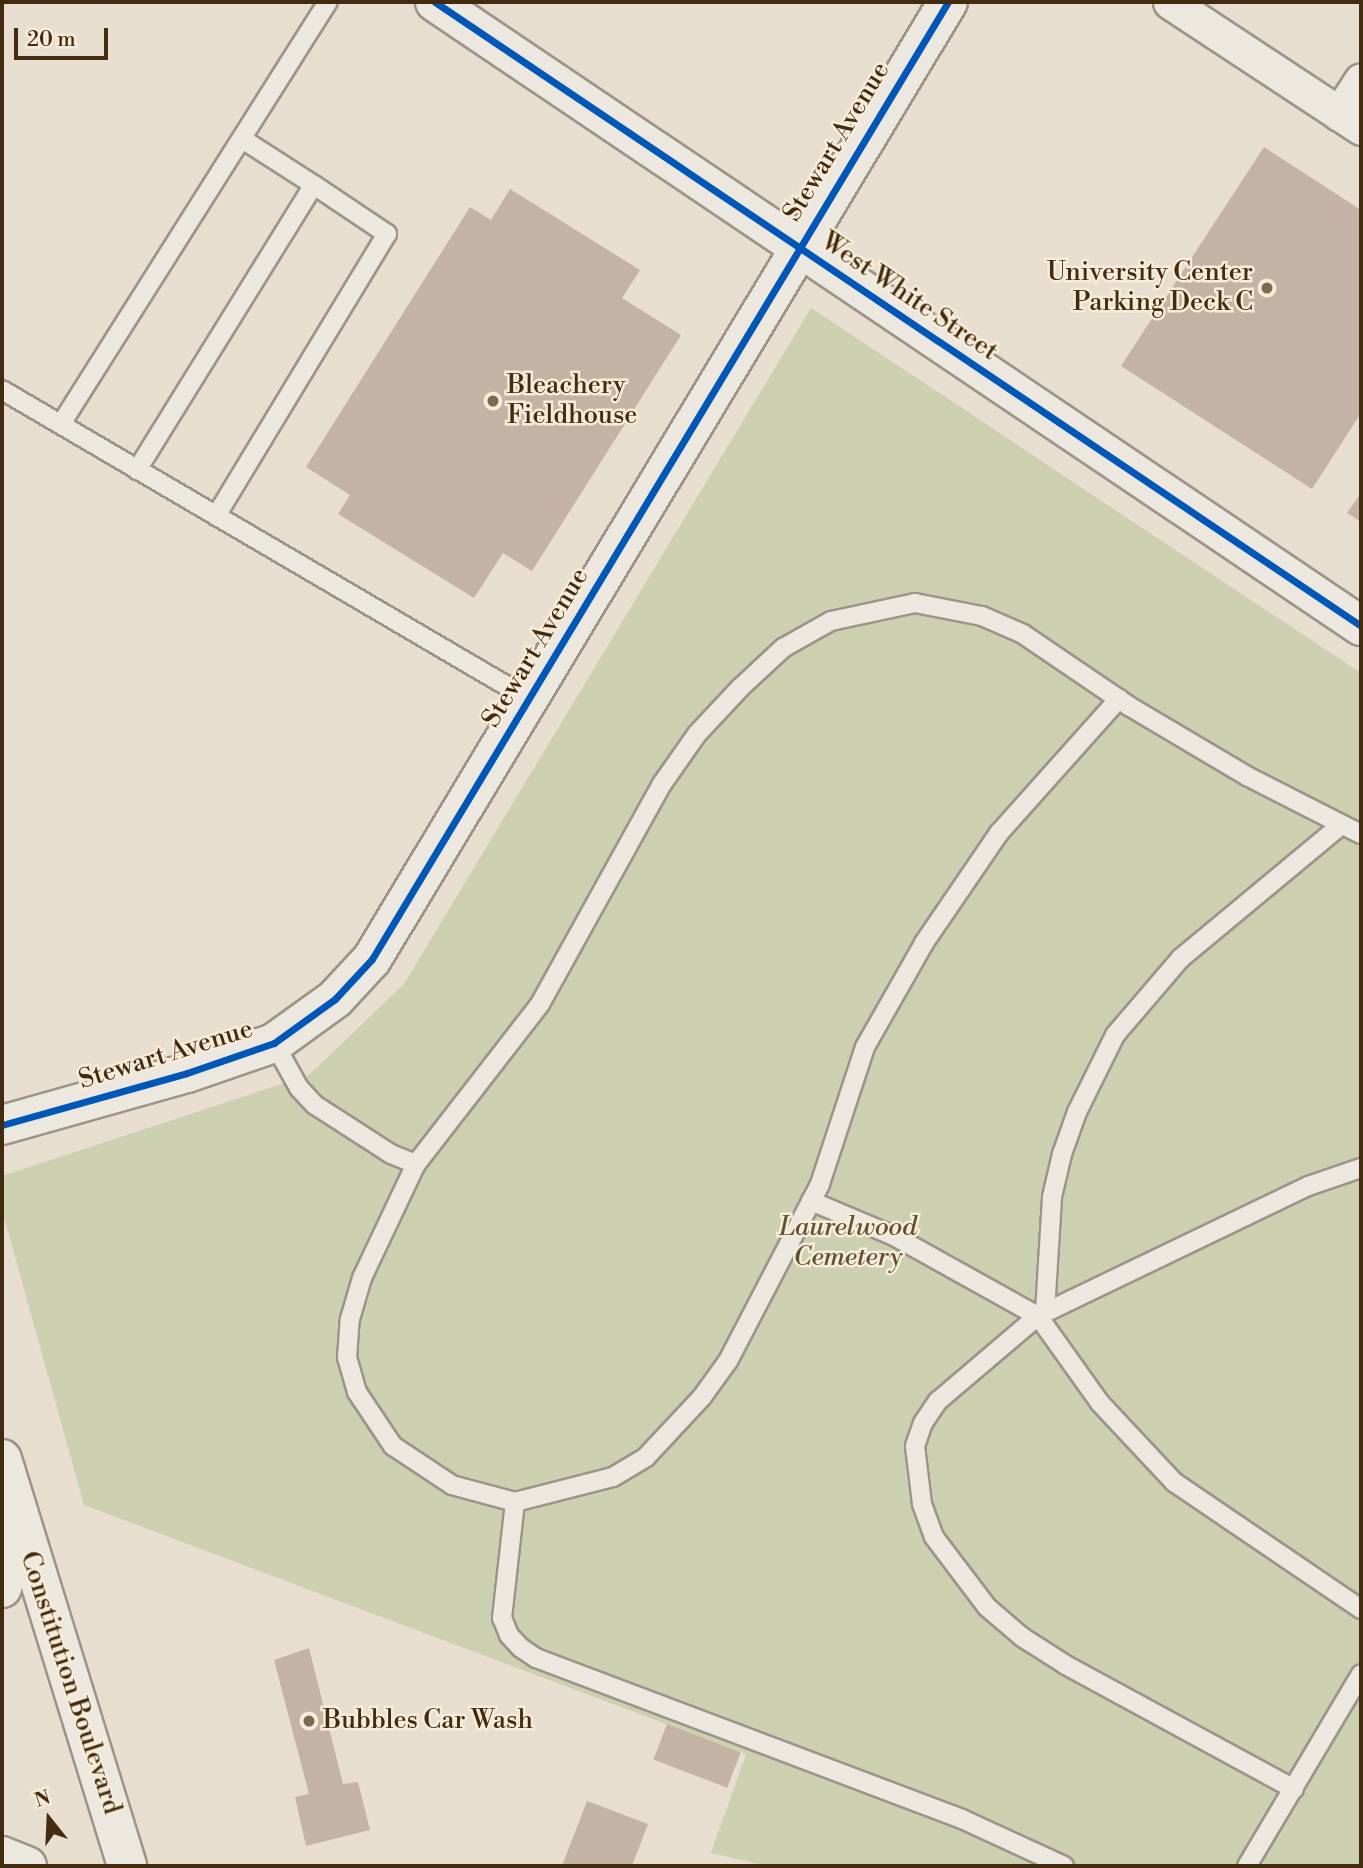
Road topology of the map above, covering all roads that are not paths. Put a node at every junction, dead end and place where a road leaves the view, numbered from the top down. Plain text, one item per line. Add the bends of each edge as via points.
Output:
1 (328, 2) edge
2 (435, 2) edge
3 (948, 2) edge
4 (1170, 2) edge
5 (1361, 80) edge
6 (1350, 121) edge
7 (242, 139) junction
8 (314, 185) junction
9 (797, 247) junction
10 (2, 390) edge
11 (61, 424) junction
12 (138, 470) junction
13 (216, 516) junction
14 (1361, 626) edge
15 (529, 699) junction
16 (1119, 699) junction
17 (1339, 826) junction
18 (1361, 834) edge
19 (274, 1043) junction
20 (2, 1125) edge
21 (416, 1164) junction
22 (1361, 1168) edge
23 (811, 1201) junction
24 (1041, 1314) junction
25 (2, 1459) edge
26 (515, 1502) junction
27 (21, 1526) junction
28 (2, 1588) edge
29 (1361, 1609) edge
30 (1361, 1674) edge
31 (1294, 1789) junction
32 (2, 1856) edge
33 (27, 1866) edge
34 (127, 1866) edge
35 (1064, 1866) edge
36 (1247, 1866) edge

1 - 7 lane
2 - 9 street, West White Street
3 - 9 street, Stewart Avenue
4 - 6 street
5 - 6 street
7 - 8 lane
7 - 11 lane
8 - 12 lane
8 - 13 lane via 387,234
9 - 14 street, West White Street
9 - 15 street, Stewart Avenue
10 - 11 lane
11 - 12 lane
12 - 13 lane
13 - 15 lane
15 - 19 street, Stewart Avenue via 372,959 335,999
16 - 17 lane
16 - 21 lane via 1023,634 982,616 925,604 875,608 831,621 783,648 697,734 635,830 540,1004
16 - 23 lane via 999,833 924,943 865,1047
17 - 18 lane
17 - 24 lane via 1181,958 1115,1035 1076,1112 1062,1154 1052,1197
19 - 20 street, Stewart Avenue via 187,1073
19 - 21 lane via 299,1088 315,1105 391,1154
21 - 26 lane via 362,1278 350,1319 347,1359 357,1392 393,1446 452,1485
22 - 24 lane via 1308,1186
23 - 24 lane via 894,1236
23 - 26 lane via 728,1361 673,1432 646,1457 613,1477
24 - 29 lane via 1100,1403 1174,1482
24 - 31 lane via 966,1373 923,1423 915,1446 916,1475 934,1537 987,1607 1022,1637 1106,1688
25 - 27 street, Constitution Boulevard
26 - 35 lane via 502,1618 509,1635 536,1658 962,1819
27 - 28 street
27 - 34 street, Constitution Boulevard
30 - 31 lane
31 - 36 lane
32 - 33 street

